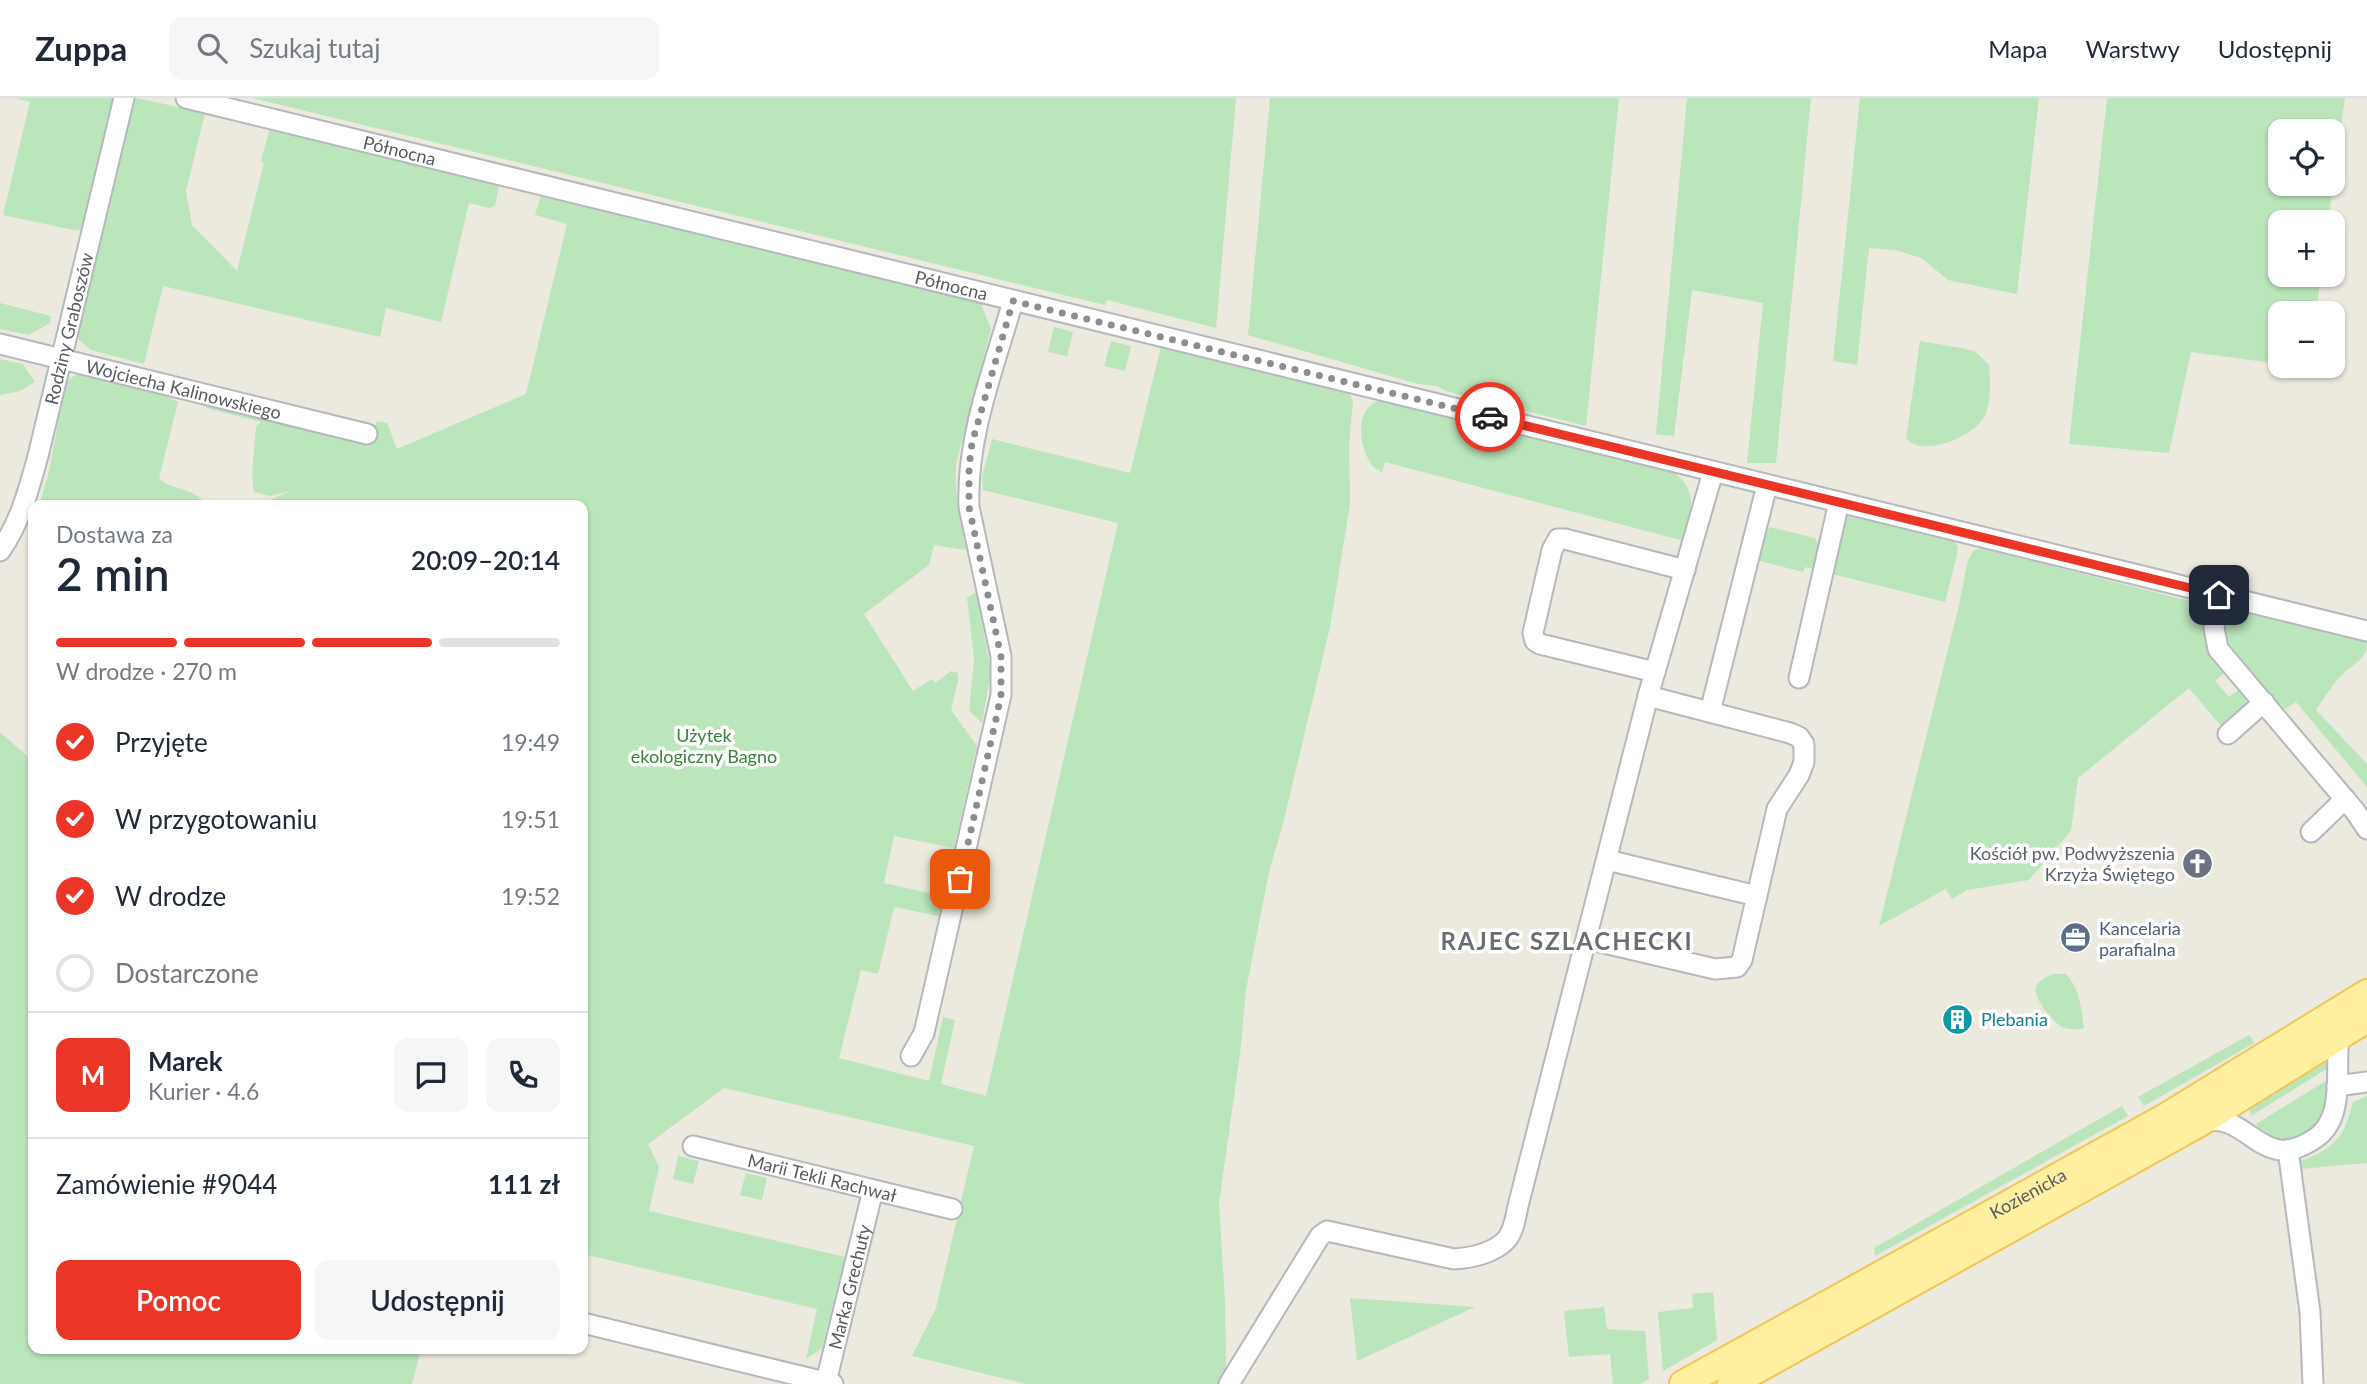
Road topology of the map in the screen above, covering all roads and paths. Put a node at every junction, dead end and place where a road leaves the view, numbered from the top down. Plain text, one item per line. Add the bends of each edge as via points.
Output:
1 (124, 98) edge
2 (186, 98) edge
3 (1013, 301) junction
4 (0, 344) edge
5 (62, 359) junction
6 (367, 434) dead end
7 (1713, 471) junction
8 (1767, 485) junction
9 (1839, 502) junction
10 (0, 551) edge
11 (1685, 570) junction
12 (2219, 595) junction
13 (2367, 631) edge
14 (1656, 672) junction
15 (1800, 678) dead end
16 (1648, 696) junction
17 (2264, 702) junction
18 (1710, 712) junction
19 (2228, 734) dead end
20 (2345, 799) junction
21 (2367, 829) edge
22 (2311, 832) dead end
23 (1607, 860) junction
24 (1757, 896) junction
25 (1587, 939) junction
26 (2367, 993) edge
27 (2367, 1019) edge
28 (2339, 1036) junction
29 (911, 1056) dead end
30 (2253, 1063) junction
31 (2367, 1082) edge
32 (2337, 1086) junction
33 (2237, 1099) junction
34 (2198, 1124) junction
35 (2239, 1127) junction
36 (693, 1146) dead end
37 (2288, 1150) junction
38 (873, 1190) junction
39 (953, 1209) dead end
40 (588, 1323) edge
41 (830, 1383) edge
42 (1229, 1384) edge
43 (1683, 1384) edge
44 (1731, 1384) edge
45 (2313, 1384) edge

1 - 5 street, Rodziny Graboszów
2 - 3 street, Północna
3 - 7 street, Północna
3 - 29 street via 972,443 968,477 969,507 1001,656 1001,695 924,1032
4 - 5 street, Wojciecha Kalinowskiego
5 - 6 street, Wojciecha Kalinowskiego
5 - 10 street, Rodziny Graboszów via 29,490
7 - 8 street, Północna
7 - 11 street
8 - 9 street, Północna
8 - 18 street
9 - 12 street, Północna
9 - 15 street
11 - 14 street
11 - 14 street via 1565,539 1558,539 1552,550 1535,641
12 - 13 street, Północna
12 - 17 street via 2214,628 2218,649
14 - 16 street
16 - 18 street
16 - 23 street
17 - 19 street
17 - 20 street
18 - 24 street via 1790,733 1804,744 1804,762 1777,809
20 - 21 street
20 - 22 street
23 - 24 street
23 - 25 street
24 - 25 street via 1737,967 1715,970
25 - 42 street via 1507,1238 1471,1258 1454,1259 1327,1231
26 - 30 main road, Kozienicka
27 - 28 main road, Kozienicka
28 - 32 street
28 - 33 main road, Kozienicka
30 - 33 street
30 - 43 main road, Kozienicka via 2154,1123
31 - 32 street
32 - 37 street via 2335,1108 2325,1129 2303,1146
33 - 34 main road, Kozienicka
33 - 35 street
34 - 35 street via 2213,1120
34 - 44 main road, Kozienicka
35 - 37 street via 2265,1146
36 - 38 street, Marii Tekli Rachwał
37 - 45 street via 2310,1312
38 - 39 street, Marii Tekli Rachwał
38 - 41 street, Marka Grechuty
40 - 41 street

